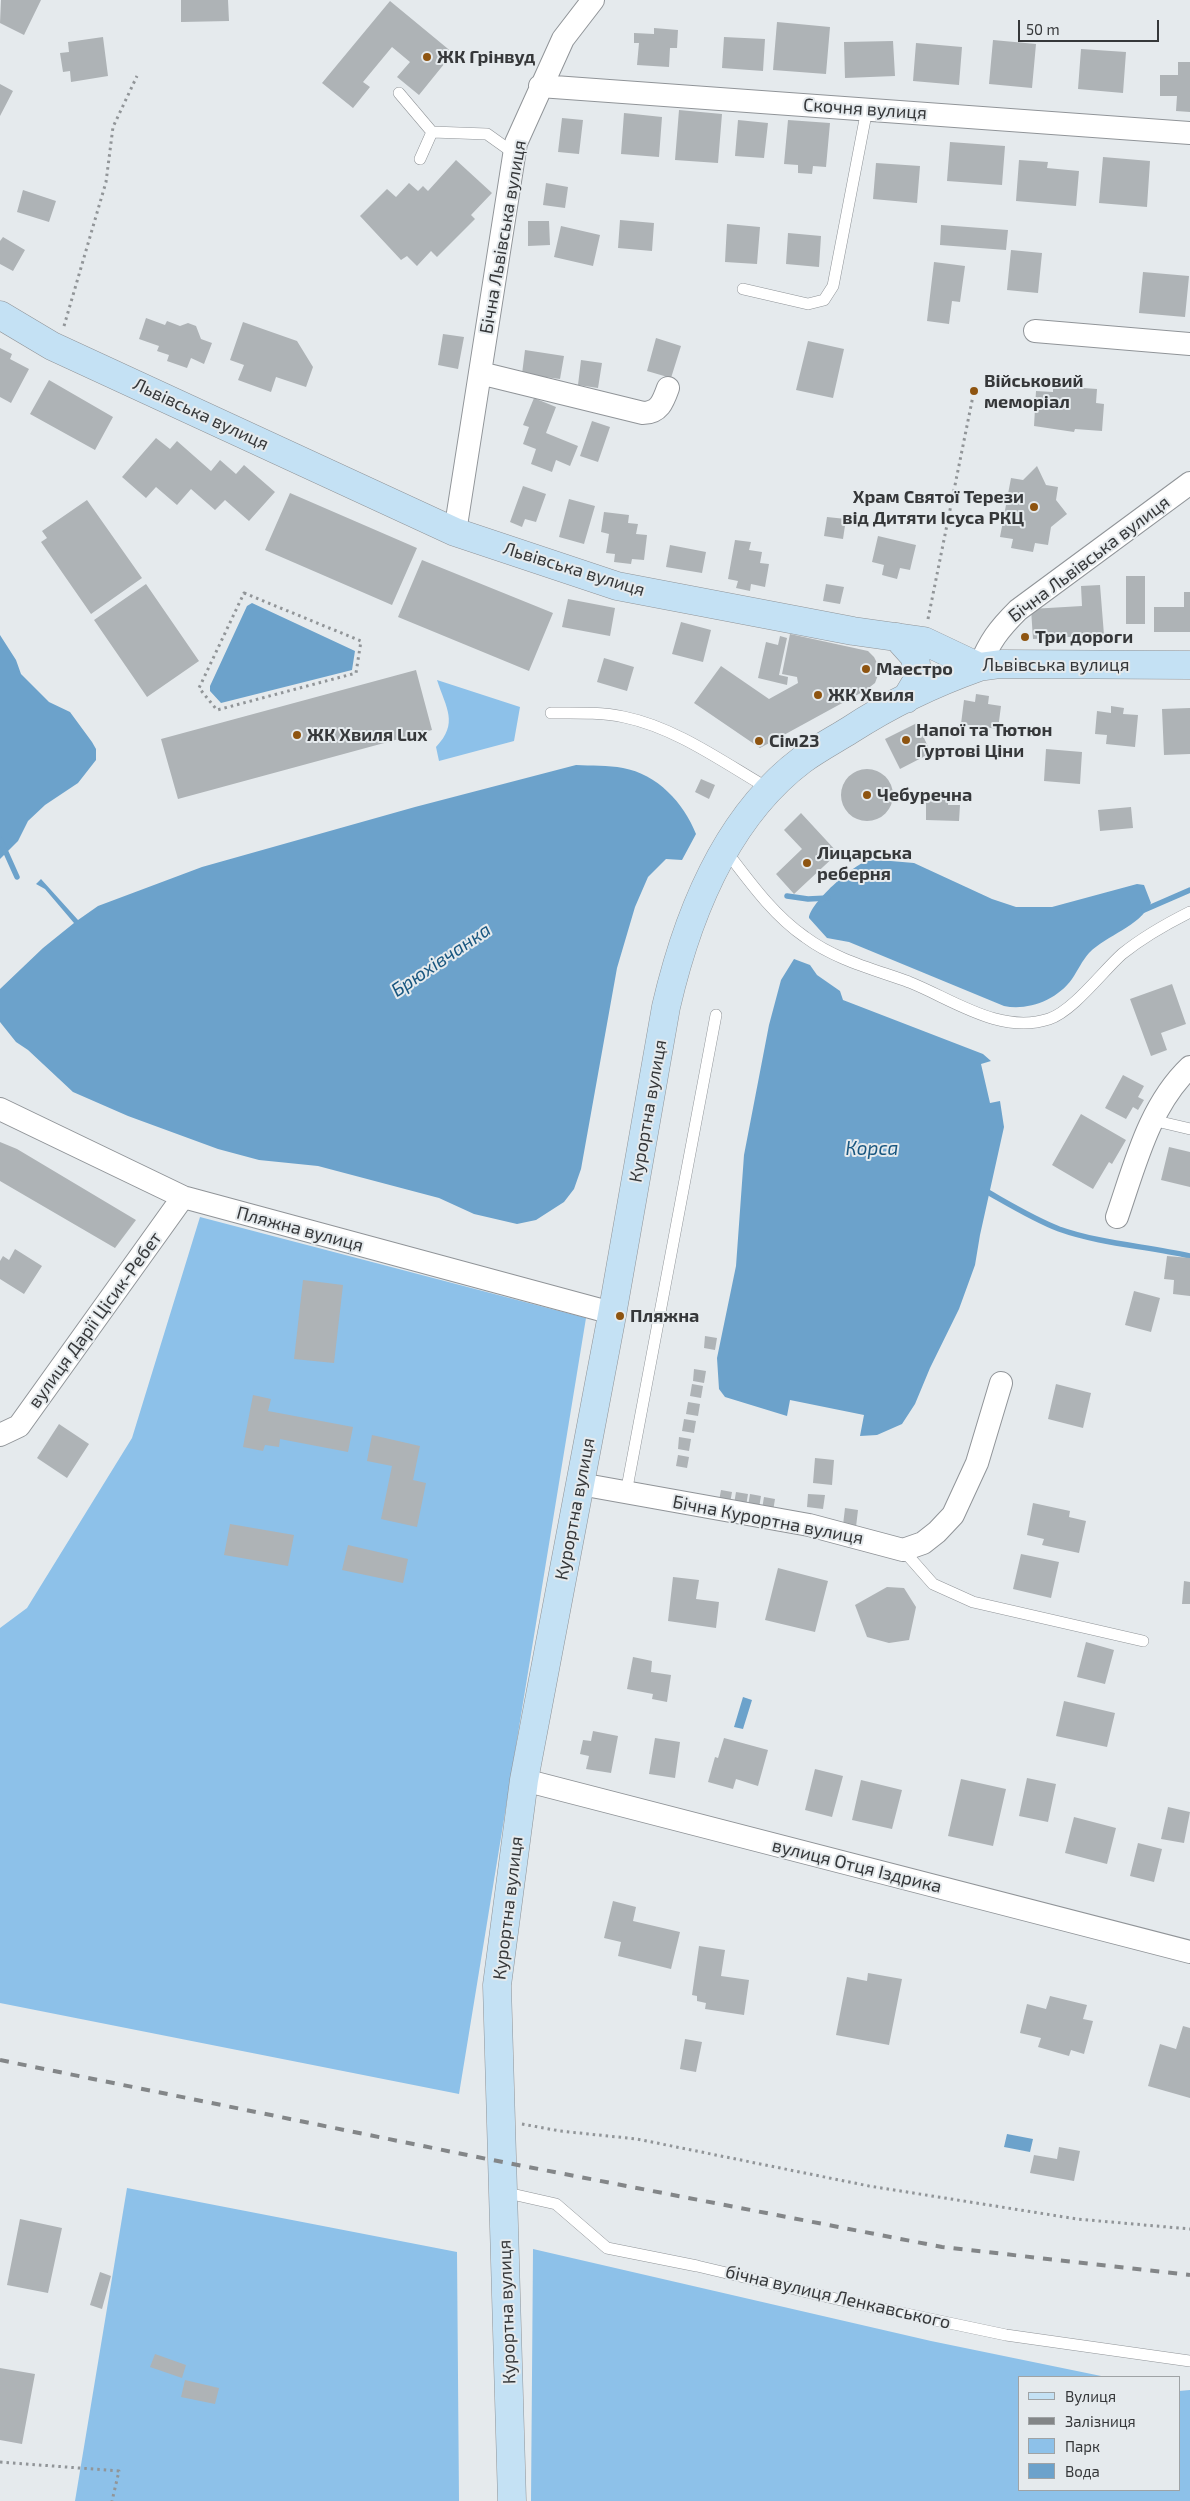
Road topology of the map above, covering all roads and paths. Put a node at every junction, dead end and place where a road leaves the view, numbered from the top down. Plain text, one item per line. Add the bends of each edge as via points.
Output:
1 (593, 0) edge
2 (137, 76) dead end
3 (540, 86) junction
4 (399, 92) dead end
5 (867, 109) junction
6 (432, 132) junction
7 (1190, 133) edge
8 (514, 154) junction
9 (420, 159) dead end
10 (743, 289) dead end
11 (0, 315) edge
12 (1035, 331) dead end
13 (62, 332) dead end
14 (1190, 344) edge
15 (480, 373) junction
16 (668, 388) dead end
17 (974, 391) dead end
18 (1190, 483) edge
19 (455, 532) junction
20 (898, 637) junction
21 (924, 641) junction
22 (1190, 665) edge
23 (979, 667) junction
24 (356, 673) joint
25 (906, 699) junction
26 (551, 713) dead end
27 (771, 790) junction
28 (725, 850) junction
29 (1190, 912) edge
30 (716, 1015) dead end
31 (1190, 1067) edge
32 (0, 1109) edge
33 (1152, 1120) junction
34 (1190, 1130) edge
35 (183, 1197) junction
36 (1117, 1216) dead end
37 (612, 1313) junction
38 (1000, 1383) dead end
39 (0, 1435) edge
40 (580, 1484) junction
41 (626, 1493) junction
42 (903, 1550) junction
43 (1143, 1641) dead end
44 (524, 1780) junction
45 (1190, 1952) edge
46 (500, 2120) junction
47 (502, 2192) junction
48 (1190, 2229) edge
49 (1190, 2361) edge
50 (0, 2462) edge
51 (112, 2501) edge
52 (512, 2501) edge

1 - 3 street, Бічна Львівська вулиця via 563,39
2 - 13 path via 113,127 106,182
3 - 5 street, Скочня вулиця
3 - 8 street, Бічна Львівська вулиця
4 - 6 lane
5 - 7 street, Скочня вулиця
5 - 10 lane via 833,286 824,300 808,304
6 - 8 lane via 487,134
6 - 9 lane
8 - 15 street, Бічна Львівська вулиця
11 - 19 main road, Львівська вулиця via 52,346
12 - 14 street
15 - 16 street via 642,413 658,410
15 - 19 street, Бічна Львівська вулиця
17 - 21 path
18 - 23 street, Бічна Львівська вулиця via 1018,610 990,641
19 - 20 main road, Львівська вулиця via 617,586
20 - 21 main road, Львівська вулиця
20 - 25 main road via 915,657 918,678
21 - 23 main road, Львівська вулиця
22 - 23 main road, Львівська вулиця via 1001,664
23 - 25 main road, Курортна вулиця
24 - 24 path via 361,642 244,593 199,688 217,710
25 - 27 main road, Курортна вулиця via 802,760
26 - 27 lane via 623,717 659,728
27 - 28 main road, Курортна вулиця
28 - 29 lane via 781,917 824,950 970,1010 1017,1022 1035,1022 1062,1013 1123,954 1158,928
28 - 37 main road, Курортна вулиця via 702,893 676,962
30 - 41 lane
31 - 33 street
32 - 35 street, Пляжна вулиця
33 - 34 lane
33 - 36 street
35 - 37 street, Пляжна вулиця
35 - 39 street, вулиця Дарії Цісик-Ребет via 19,1426
37 - 40 main road, Курортна вулиця
38 - 42 street via 977,1463 953,1515 923,1543
40 - 41 street, Бічна Курортна вулиця
40 - 44 main road, Курортна вулиця
41 - 42 street, Бічна Курортна вулиця via 809,1525
42 - 43 lane via 934,1584 974,1602
44 - 45 street, вулиця Отця Іздрика
44 - 46 main road, Курортна вулиця via 497,1985
46 - 47 main road, Курортна вулиця
46 - 48 path via 560,2132 637,2139 870,2186 1077,2219
47 - 49 lane, бічна вулиця Ленкавського via 556,2204 607,2248 1006,2335
47 - 52 main road, Курортна вулиця
50 - 51 path via 119,2471

